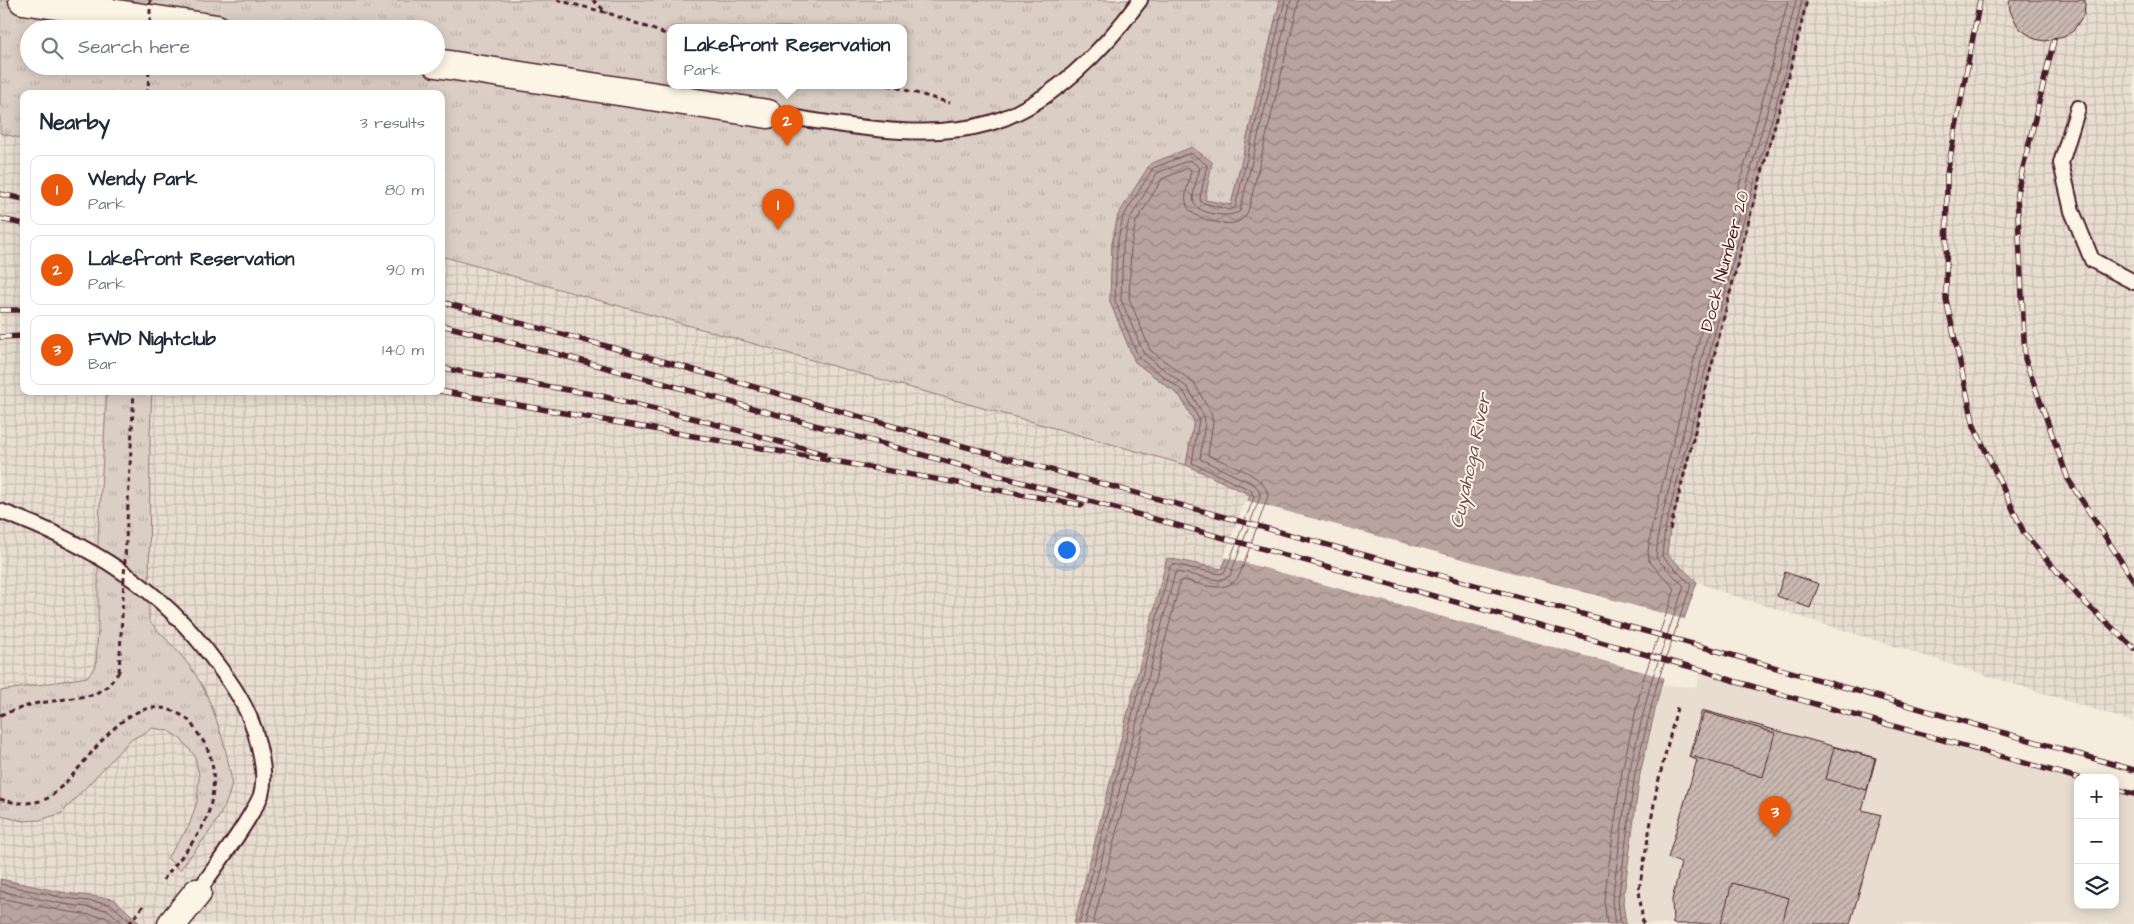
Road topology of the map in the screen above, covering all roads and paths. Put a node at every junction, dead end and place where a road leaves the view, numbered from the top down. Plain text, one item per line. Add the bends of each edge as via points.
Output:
1 (23, 0) edge
2 (150, 0) edge
3 (557, 0) edge
4 (593, 0) edge
5 (1140, 0) edge
6 (1807, 0) edge
7 (608, 13) junction
8 (150, 20) edge
9 (157, 20) edge
10 (667, 35) edge
11 (445, 64) edge
12 (149, 75) edge
13 (901, 89) edge
14 (148, 90) edge
15 (2078, 108) dead end
16 (768, 114) joint
17 (990, 123) junction
18 (2134, 282) edge
19 (134, 395) edge
20 (0, 511) edge
21 (1670, 530) dead end
22 (1678, 704) dead end
23 (0, 715) edge
24 (0, 799) edge
25 (174, 865) dead end
26 (196, 893) joint
27 (172, 924) edge
28 (1643, 924) edge

1 - 9 street
2 - 8 path, bridge
3 - 7 path
4 - 7 path
5 - 17 lane via 1091,58 1068,78 1044,97
6 - 21 path, Dock Number 20
7 - 10 path
11 - 16 street
12 - 14 path
13 - 17 path via 954,105
15 - 18 lane via 2061,163 2072,211 2092,260
16 - 17 lane via 906,130 934,131
19 - 23 path, bridge via 119,672 108,686 93,695 33,704
20 - 26 lane via 93,552 164,602 202,643 233,686 250,719 260,750 261,795 228,850
22 - 28 path via 1657,787 1639,890
24 - 25 path via 24,804 49,798 128,716 155,706 173,711 187,719 202,738 214,771 214,789 206,822
26 - 27 street

